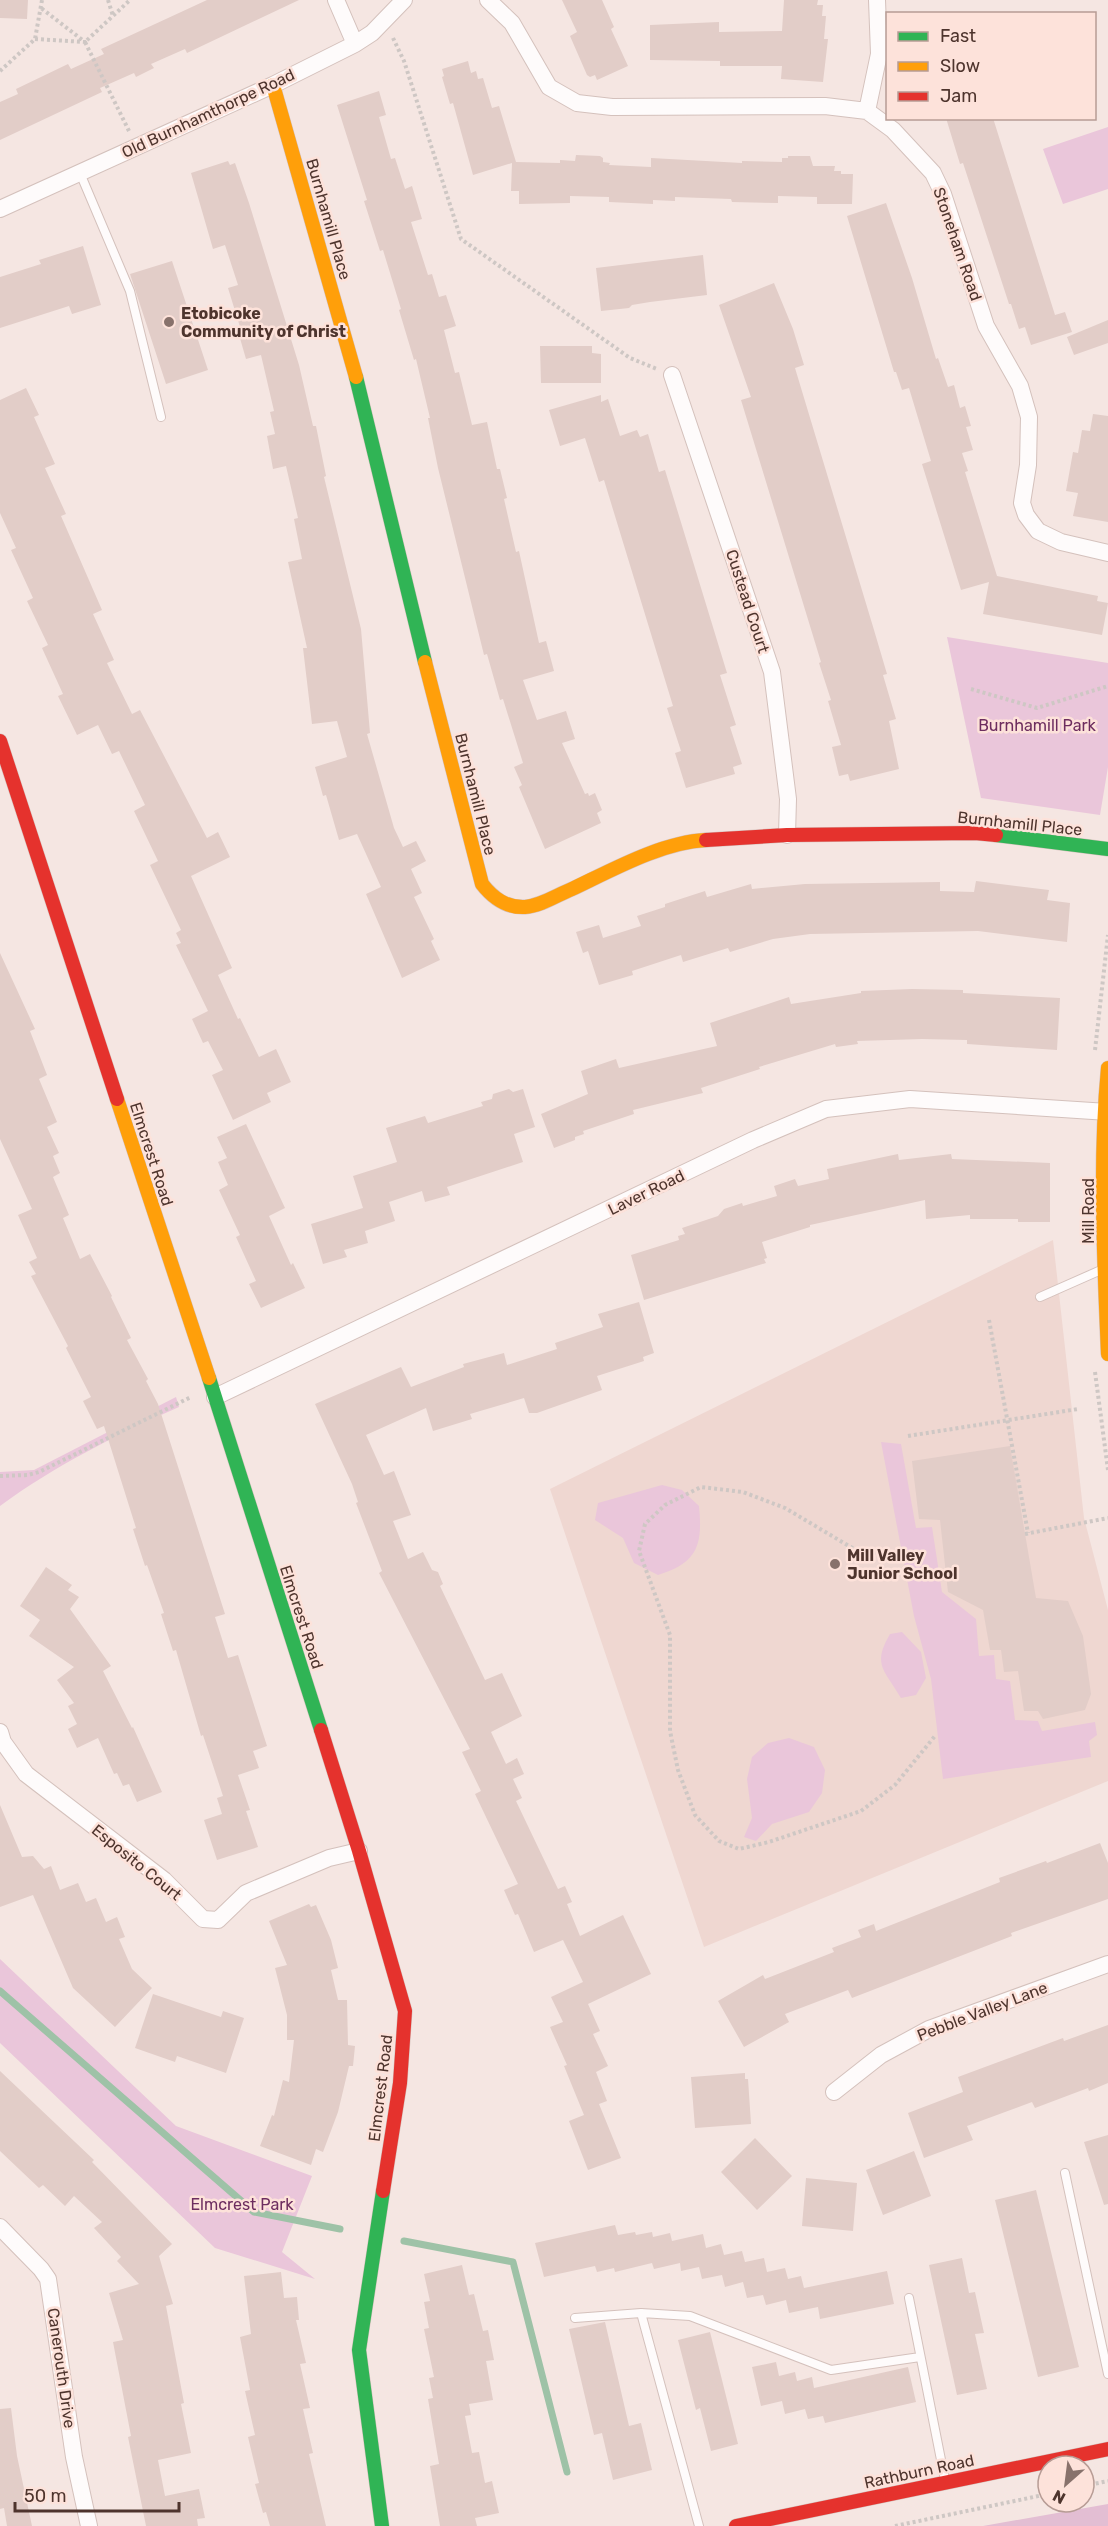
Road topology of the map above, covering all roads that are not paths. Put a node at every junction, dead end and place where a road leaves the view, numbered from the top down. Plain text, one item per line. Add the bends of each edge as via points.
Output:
1 (336, 0) edge
2 (404, 0) edge
3 (488, 0) edge
4 (878, 0) edge
5 (355, 44) junction
6 (273, 85) junction
7 (867, 111) junction
8 (80, 173) junction
9 (0, 209) edge
10 (672, 375) road end
11 (161, 417) dead end
12 (1108, 553) edge
13 (0, 741) edge
14 (787, 835) junction
15 (1108, 849) edge
16 (1108, 1068) edge
17 (1106, 1112) edge
18 (1104, 1268) junction
19 (1040, 1297) dead end
20 (1108, 1354) edge
21 (215, 1397) junction
22 (0, 1732) edge
23 (359, 1851) junction
24 (1108, 1964) edge
25 (834, 2092) dead end
26 (1065, 2173) dead end
27 (0, 2227) edge
28 (909, 2298) dead end
29 (641, 2313) junction
30 (575, 2318) dead end
31 (920, 2357) junction
32 (1108, 2374) edge
33 (1108, 2449) edge
34 (946, 2482) junction
35 (89, 2526) edge
36 (382, 2526) edge
37 (699, 2526) edge
38 (736, 2526) edge

1 - 5 street
2 - 5 street, Old Burnhamthorpe Road via 384,22
3 - 7 street, Stoneham Road via 512,23 549,87 577,103 612,108 803,105
4 - 7 street via 879,54
5 - 6 street, Old Burnhamthorpe Road
6 - 8 street, Old Burnhamthorpe Road
6 - 14 street, Burnhamill Place via 362,396 413,617 482,884 492,897 520,909 687,841
7 - 12 street, Stoneham Road via 894,130 933,173 955,227 986,326 1020,386 1029,417 1022,503 1026,515 1038,531 1061,542
8 - 9 street, Old Burnhamthorpe Road
8 - 11 lane via 130,291
10 - 14 street, Custead Court via 772,672 788,799
13 - 21 street, Elmcrest Road
14 - 15 street, Burnhamill Place via 975,833
16 - 17 street, Mill Road
17 - 18 street, Mill Road
17 - 21 street, Laver Road via 910,1100 826,1109 753,1140
18 - 19 lane
18 - 20 street, Mill Road
21 - 23 street, Elmcrest Road
22 - 23 street, Esposito Court via 26,1774 165,1880 204,1919 218,1920 246,1893 329,1857
23 - 36 street, Elmcrest Road via 405,2011 400,2083 359,2350
24 - 25 street, Pebble Valley Lane via 929,2029 881,2055
26 - 32 lane
27 - 35 street, Canerouth Drive via 48,2279 74,2457
28 - 31 lane
29 - 30 lane
29 - 31 lane via 690,2316 831,2370
29 - 37 lane
31 - 34 lane
33 - 34 street, Rathburn Road
34 - 38 street, Rathburn Road

